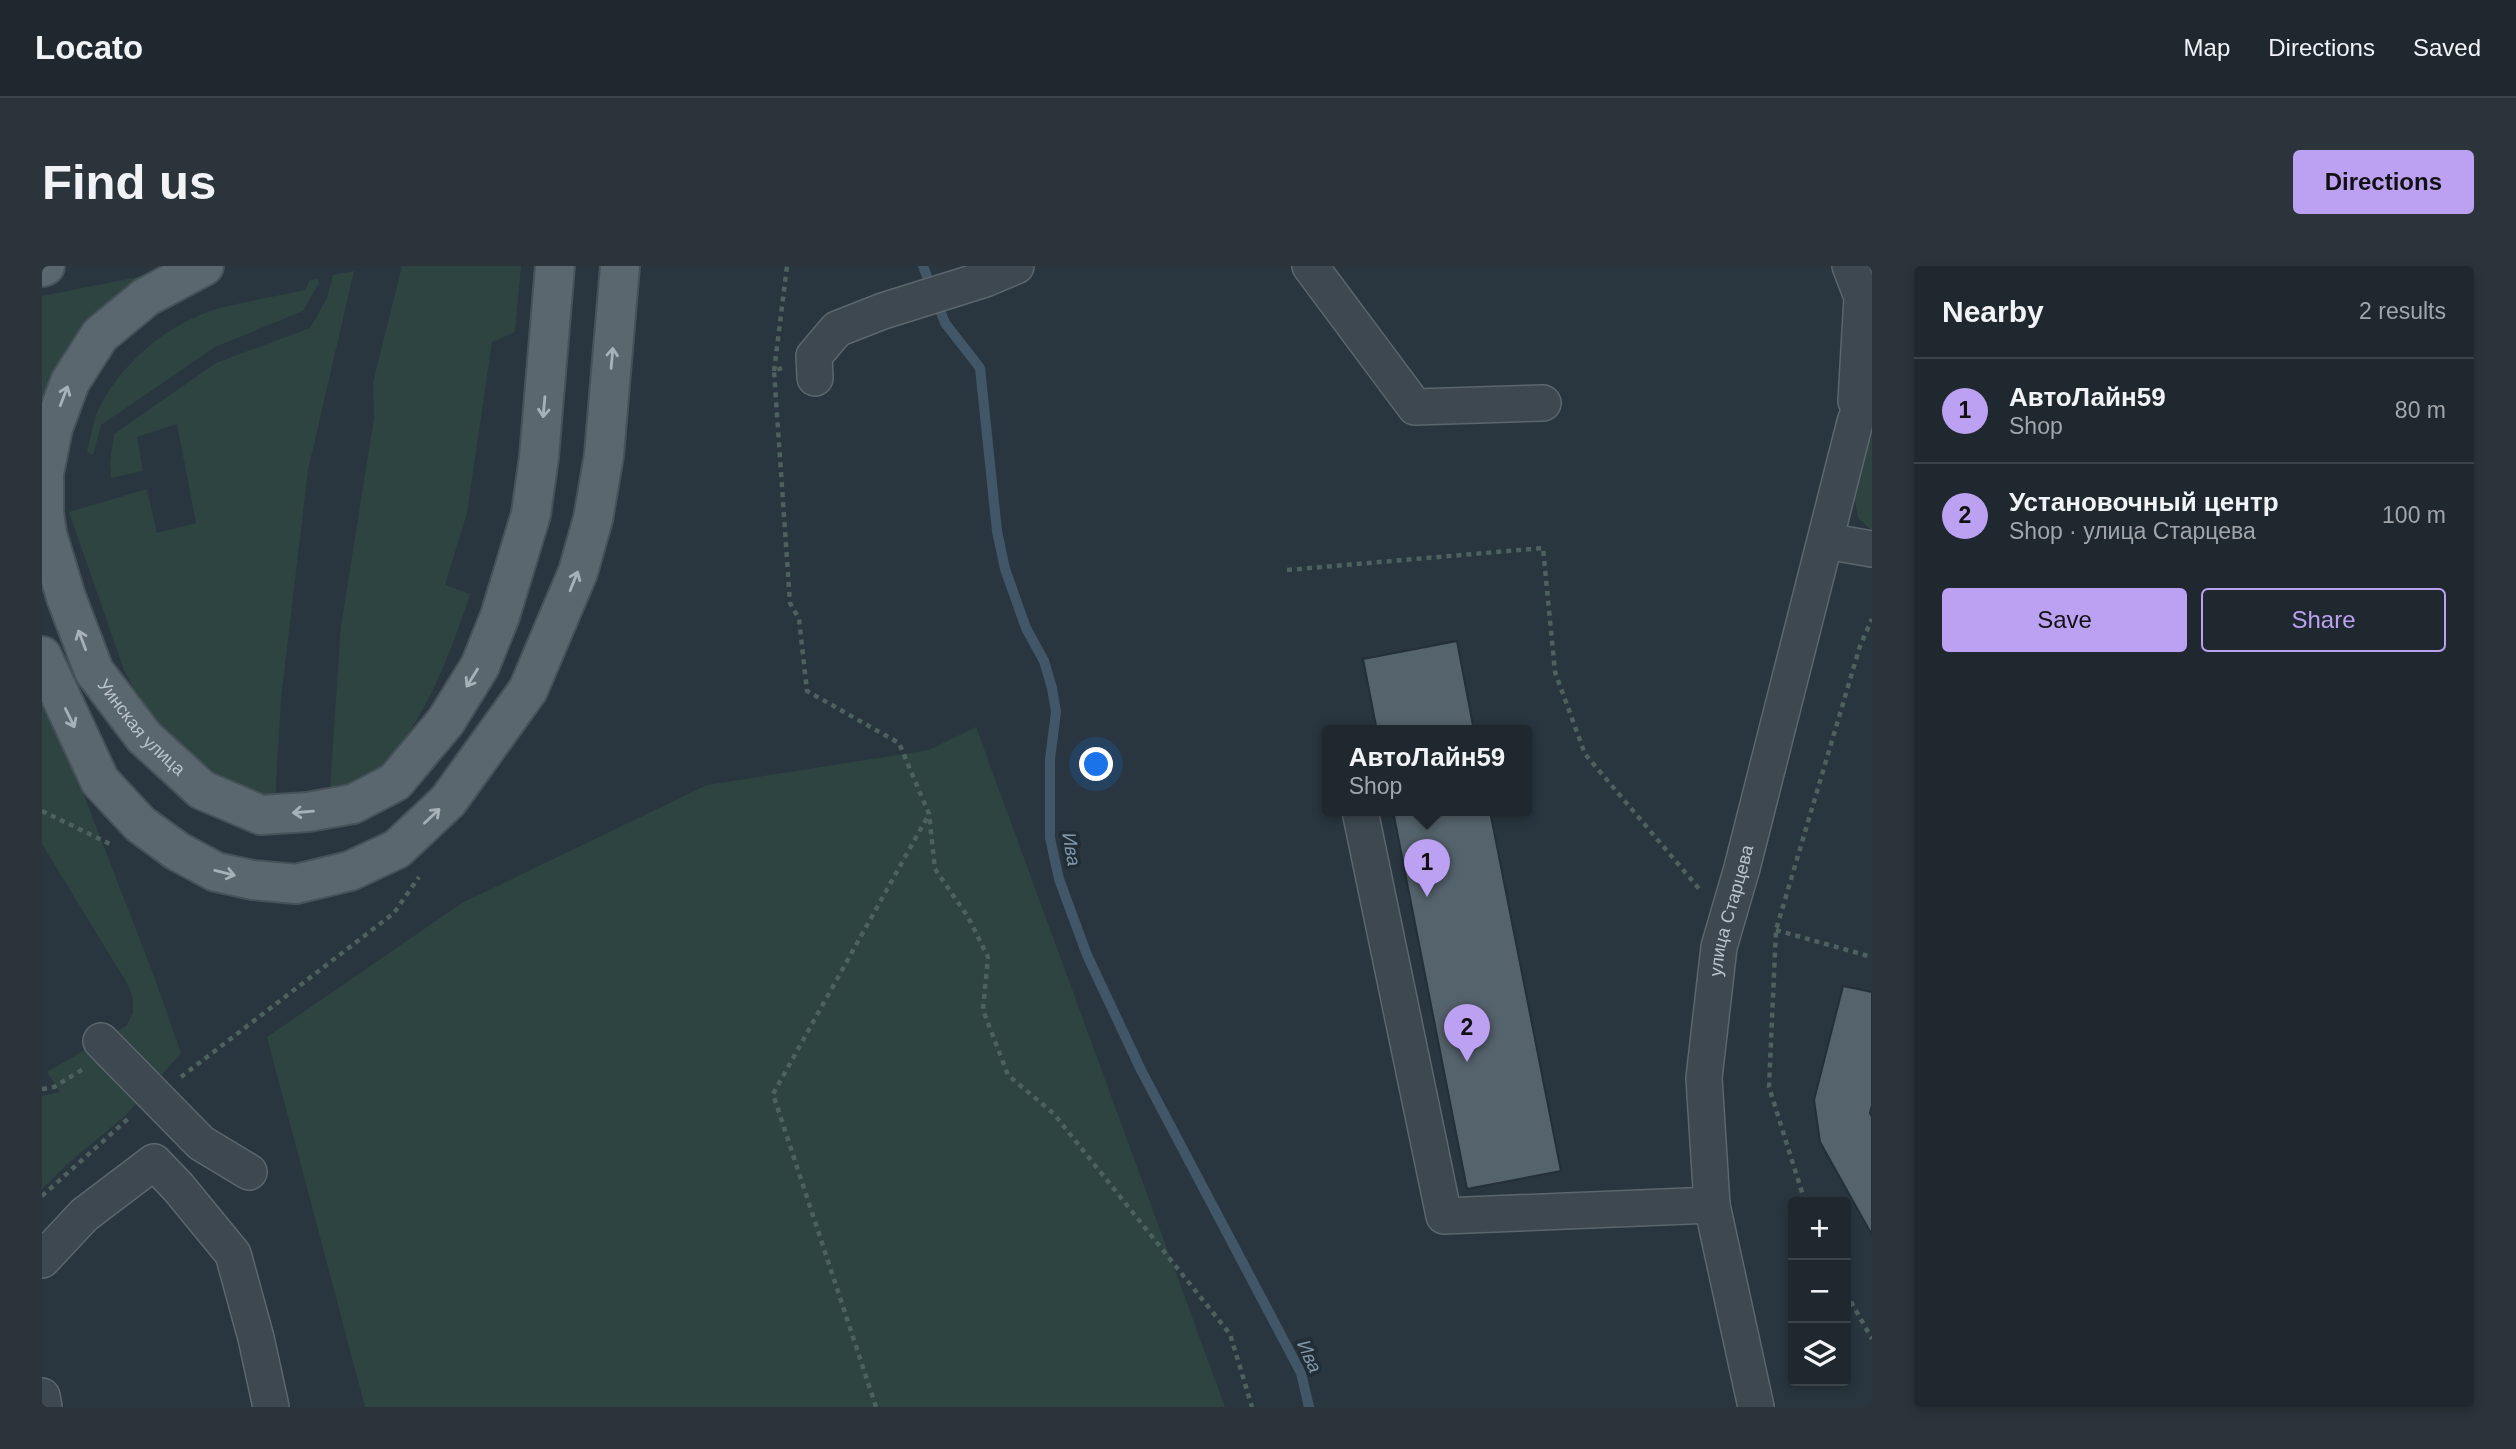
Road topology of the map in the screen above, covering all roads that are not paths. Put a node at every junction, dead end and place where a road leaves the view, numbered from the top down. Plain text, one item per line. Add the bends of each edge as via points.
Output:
1 (204, 266) edge
2 (555, 266) edge
3 (620, 266) edge
4 (1310, 266) edge
5 (1850, 266) edge
6 (1000, 272) edge
7 (815, 367) road end
8 (1872, 374) edge
9 (1543, 403) dead end
10 (1855, 422) junction
11 (1826, 541) junction
12 (1872, 550) edge
13 (42, 656) edge
14 (1361, 816) edge
15 (105, 1045) road end
16 (249, 1172) dead end
17 (1712, 1205) junction
18 (42, 1260) edge
19 (42, 1396) edge
20 (44, 1407) edge
21 (271, 1407) edge
22 (1756, 1407) edge

2 -> 1 main road, Уинская улица via 531,514 480,666 446,721 395,782 353,804 261,815 202,790 144,737 94,671 66,597 44,513 44,473 53,428 70,382 100,335 145,297
13 -> 3 main road via 100,781 140,824 177,852 216,872 296,884 350,871 397,849 448,801 528,690 578,572 604,455
4 - 9 street via 1415,407
5 - 10 street via 1862,297
6 - 7 street via 837,329
8 - 10 street
10 - 11 street, улица Старцева
11 - 12 street
11 - 17 street, улица Старцева via 1719,947 1704,1078
14 - 17 street via 1444,1216
15 - 16 street via 201,1143
17 - 22 street, улица Старцева
18 - 21 street via 84,1215 154,1162 233,1254
19 - 20 street

